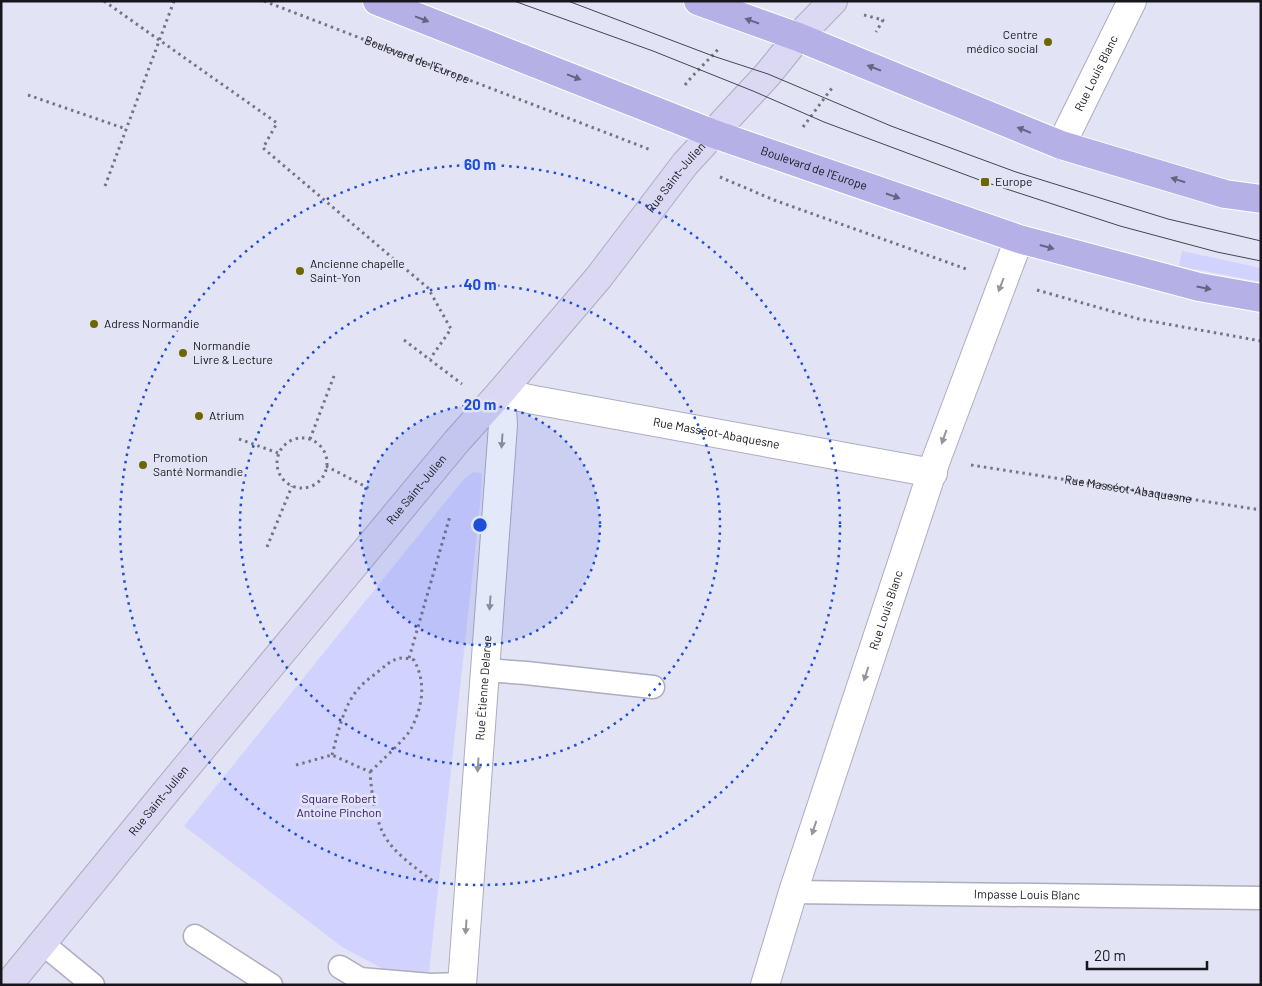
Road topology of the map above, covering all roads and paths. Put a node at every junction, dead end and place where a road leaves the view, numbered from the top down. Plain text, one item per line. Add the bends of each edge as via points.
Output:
1 (104, 1) edge
2 (174, 1) edge
3 (264, 1) edge
4 (377, 1) edge
5 (698, 1) edge
6 (833, 1) edge
7 (1132, 1) edge
8 (869, 16) dead end
9 (744, 18) junction
10 (798, 37) junction
11 (159, 42) junction
12 (854, 61) junction
13 (28, 95) dead end
14 (664, 113) junction
15 (126, 129) junction
16 (714, 134) junction
17 (1061, 145) junction
18 (653, 151) dead end
19 (782, 157) junction
20 (105, 186) dead end
21 (1261, 199) edge
22 (1019, 239) junction
23 (1261, 298) edge
24 (404, 340) dead end
25 (430, 359) junction
26 (334, 376) dead end
27 (460, 382) dead end
28 (501, 392) junction
29 (239, 439) dead end
30 (310, 439) junction
31 (278, 453) junction
32 (326, 466) junction
33 (934, 466) junction
34 (292, 486) junction
35 (372, 490) dead end
36 (1261, 510) edge
37 (450, 516) dead end
38 (267, 547) dead end
39 (409, 658) junction
40 (485, 670) junction
41 (653, 686) dead end
42 (332, 755) junction
43 (296, 765) dead end
44 (370, 772) junction
45 (439, 887) dead end
46 (793, 892) junction
47 (1261, 898) edge
48 (195, 936) dead end
49 (42, 943) junction
50 (340, 967) dead end
51 (462, 984) edge
52 (8, 985) edge
53 (93, 985) edge
54 (271, 985) edge
55 (765, 985) edge

1 - 11 path
2 - 11 path
3 - 18 path, Boulevard de l'Europe
4 -> 14 main road, Boulevard de l'Europe
5 - 9 main road
6 - 10 street, Rue Saint-Julien
7 - 17 street, Rue Louis Blanc
8 - 12 path via 883,20
10 -> 9 main road
9 - 14 path
10 - 12 main road
10 - 16 street, Rue Saint-Julien
11 - 15 path
11 - 25 path via 277,123 263,148 428,288 451,329
17 -> 12 main road
12 - 19 path
13 - 15 path
14 - 16 main road, Boulevard de l'Europe
15 - 20 path
16 - 19 main road, Boulevard de l'Europe
16 - 28 street, Rue Saint-Julien via 685,164 599,277
21 -> 17 main road via 1225,194
19 -> 22 main road, Boulevard de l'Europe
22 -> 23 main road, Boulevard de l'Europe via 1199,287
22 -> 33 street, Rue Louis Blanc
24 - 25 path
25 - 27 path
26 - 30 path
28 - 33 street, Rue Masséot-Abaquesne via 529,400
28 -> 40 street, Rue Étienne Delarue via 504,426
28 - 49 street, Rue Saint-Julien
29 - 31 path
30 - 31 path via 290,440
30 - 32 path via 324,451
31 - 34 path via 280,477
32 - 34 path via 321,479 313,485 304,488
32 - 35 path
33 - 36 path, Rue Masséot-Abaquesne
33 -> 46 street, Rue Louis Blanc
34 - 38 path
37 - 39 path
39 - 42 path via 392,660 359,688 349,703
39 - 44 path via 414,660 421,673 422,697 412,728
40 - 41 lane
40 -> 51 street, Rue Étienne Delarue
42 - 43 path
42 - 44 path
44 - 45 path via 383,833 397,851
46 - 47 lane, Impasse Louis Blanc
46 - 55 street, Rue Louis Blanc
48 - 54 lane
49 - 52 street, Rue Saint-Julien
49 - 53 lane
50 - 51 lane via 360,979 431,985

